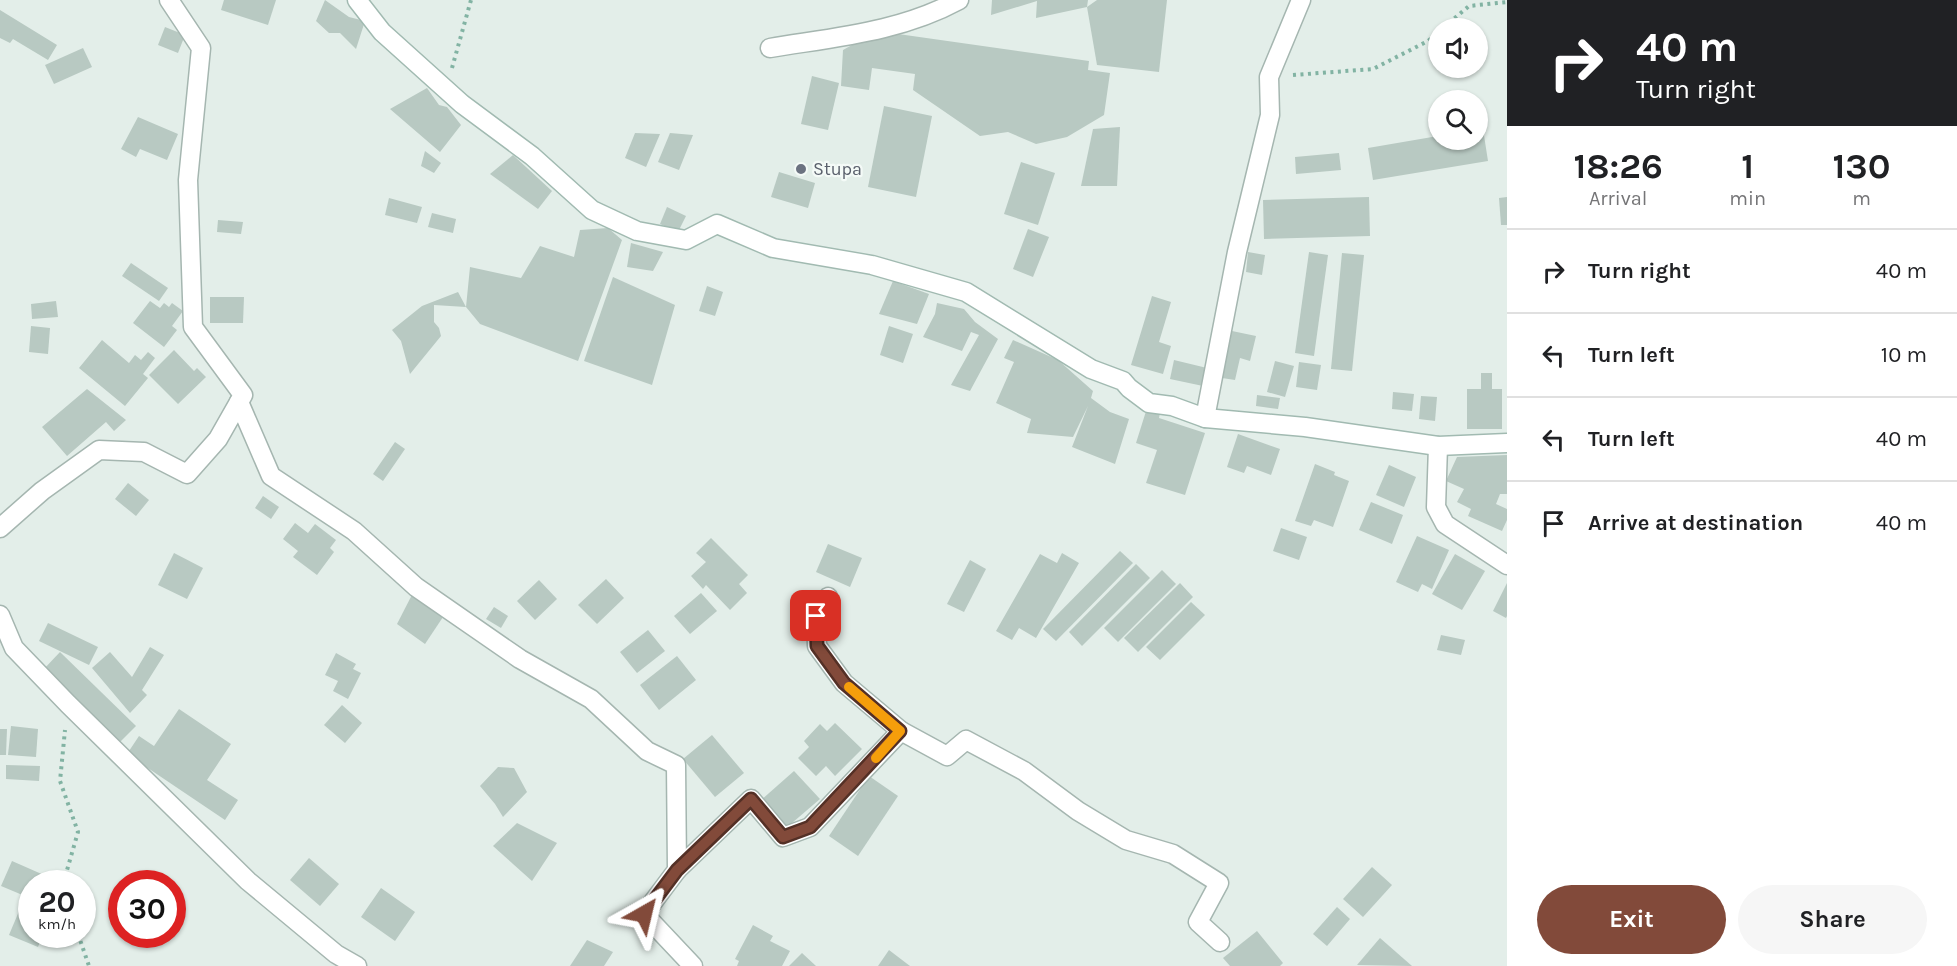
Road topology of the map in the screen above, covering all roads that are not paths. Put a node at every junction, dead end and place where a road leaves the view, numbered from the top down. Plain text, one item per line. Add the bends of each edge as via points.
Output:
1 (169, 0) edge
2 (357, 0) edge
3 (959, 0) edge
4 (1301, 0) edge
5 (770, 48) dead end
6 (239, 402) junction
7 (1205, 418) junction
8 (1507, 443) edge
9 (1438, 446) junction
10 (0, 528) edge
11 (1507, 565) edge
12 (828, 597) dead end
13 (0, 615) edge
14 (900, 731) junction
15 (677, 870) junction
16 (1220, 942) dead end
17 (357, 966) edge
18 (693, 966) edge

1 - 6 street via 201,48 188,180 193,327 243,395
2 - 7 street via 382,32 462,104 532,156 592,210 637,231 686,240 717,225 773,248 872,265 966,292 1091,369 1123,381 1149,403 1172,406
3 - 5 street via 933,14 877,31
4 - 7 street via 1269,77 1270,115 1237,252
6 - 10 street via 218,438 187,474 144,452 99,450 42,491
6 - 15 street via 271,476 354,531 416,587 520,659 591,699 647,751 676,765
7 - 9 street
8 - 9 street
9 - 11 street via 1436,507 1445,524
12 - 14 street via 816,616 817,646 844,683
13 - 17 street via 14,648 248,881 336,954
14 - 15 street via 810,827 783,837 751,799
14 - 16 street via 946,756 966,740 1024,771 1126,840 1173,854 1219,883 1198,922
15 - 18 street via 644,914

